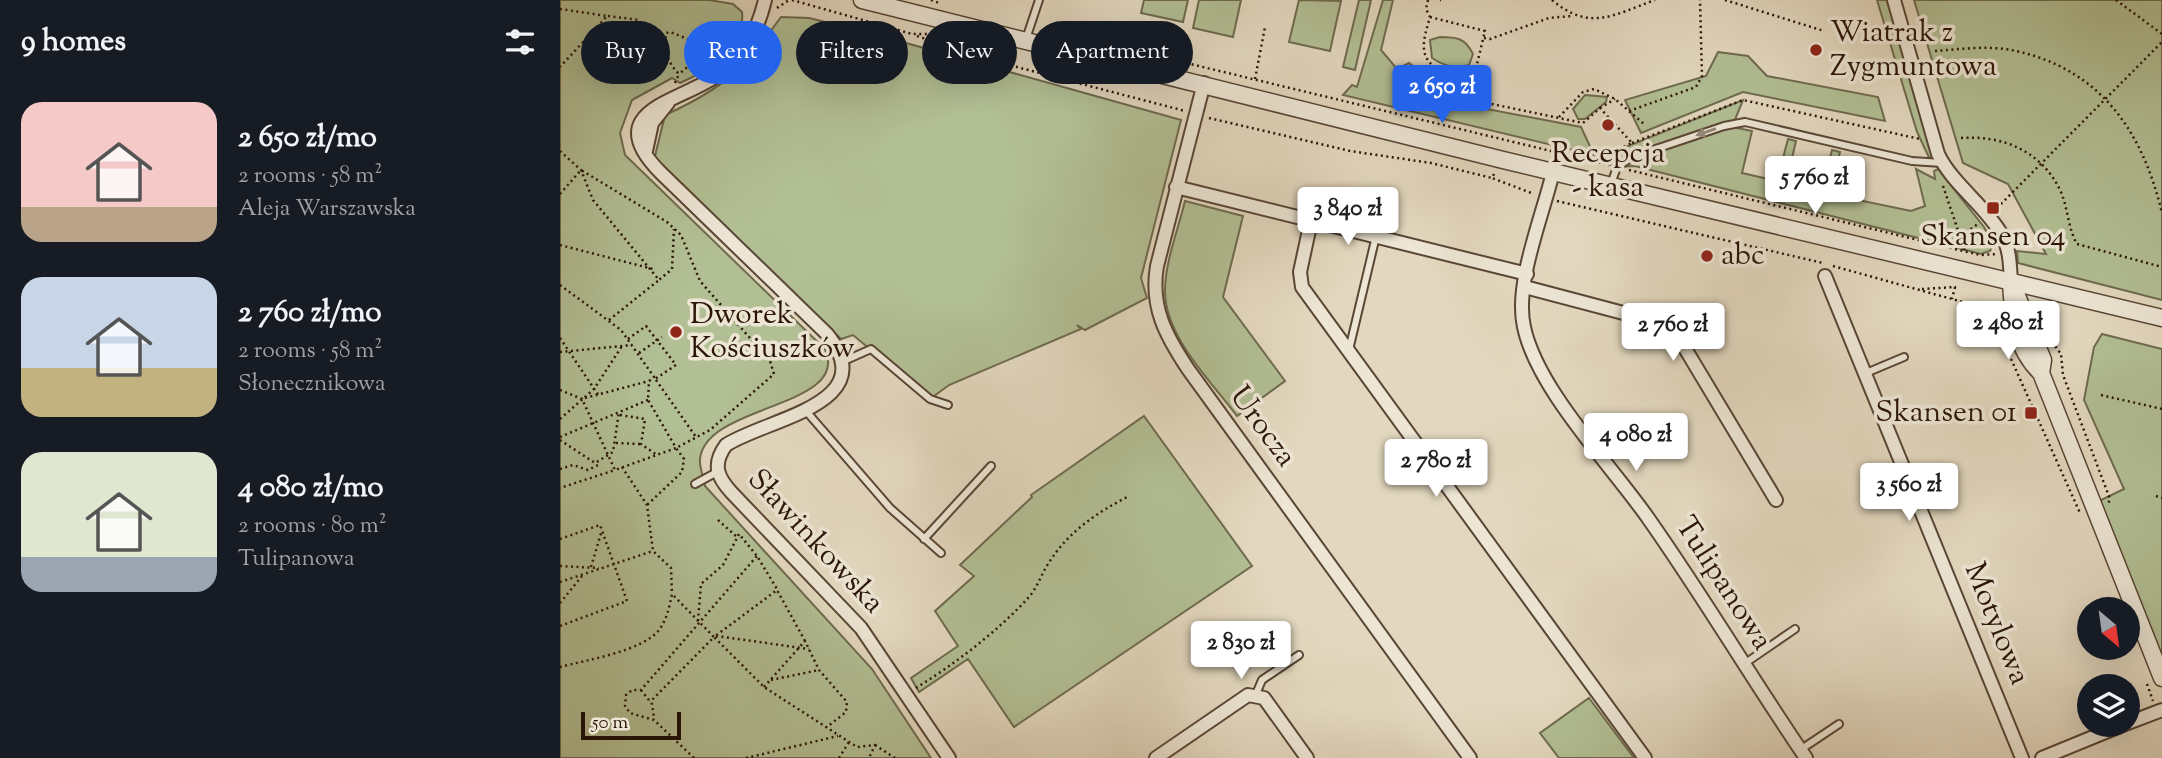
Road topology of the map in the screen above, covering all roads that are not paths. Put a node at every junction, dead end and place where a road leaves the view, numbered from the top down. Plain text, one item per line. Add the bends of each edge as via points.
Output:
1 (765, 0) edge
2 (862, 0) edge
3 (1039, 0) edge
4 (1894, 0) edge
5 (1027, 39) junction
6 (1204, 83) junction
7 (1938, 164) junction
8 (1553, 172) junction
9 (1610, 186) junction
10 (1176, 187) junction
11 (1311, 221) junction
12 (1376, 236) junction
13 (1825, 276) dead end
14 (1526, 281) junction
15 (2011, 282) junction
16 (2162, 318) edge
17 (1349, 350) junction
18 (1905, 357) dead end
19 (844, 361) junction
20 (1866, 373) junction
21 (2041, 373) junction
22 (948, 405) dead end
23 (808, 414) junction
24 (991, 466) dead end
25 (717, 472) junction
26 (695, 484) dead end
27 (1776, 500) dead end
28 (924, 539) junction
29 (941, 553) dead end
30 (1795, 629) dead end
31 (1299, 655) dead end
32 (1744, 664) junction
33 (2162, 678) edge
34 (1256, 694) junction
35 (2159, 711) edge
36 (2140, 719) edge
37 (1839, 724) dead end
38 (2094, 737) edge
39 (1803, 754) edge
40 (949, 758) edge
41 (1156, 758) edge
42 (1307, 758) edge
43 (1469, 758) edge
44 (1645, 758) edge
45 (2022, 758) edge
46 (2042, 758) edge

1 - 19 street via 757,27 740,56 712,80 676,92 652,122 646,157 827,334
2 - 5 street
3 - 5 lane
4 - 7 street
5 - 6 street
6 - 8 street
6 - 10 street, Urocza
7 -> 9 lane via 1745,122 1632,157 1617,167
7 - 15 street via 2001,233
8 - 9 street
8 - 14 street, Tulipanowa
9 - 15 street
10 - 11 street
10 - 43 street, Urocza via 1154,283 1157,311 1169,339
11 - 12 street
11 - 17 street via 1299,280
12 - 14 street
12 - 17 lane
13 - 20 street, Motylowa
14 - 27 street via 1665,324 1680,340
14 - 32 street, Tulipanowa via 1523,326 1539,365 1660,535
15 - 16 street
15 - 21 street via 2043,360
15 - 21 street via 2013,323 2028,360
17 - 44 street
18 - 20 lane
19 - 22 lane via 871,349 930,399
19 - 23 street, Sławinkowska via 841,382
20 - 45 street, Motylowa
21 - 33 street
23 - 25 street, Sławinkowska via 726,445 717,459
23 - 28 lane via 890,508
24 - 28 lane
25 - 26 lane
25 - 40 street, Sławinkowska via 861,628
28 - 29 lane
30 - 32 lane
31 - 34 lane via 1262,680
32 - 39 street, Tulipanowa
34 - 41 street
34 - 42 street via 1264,698
35 - 36 street
37 - 39 lane
38 - 46 street

